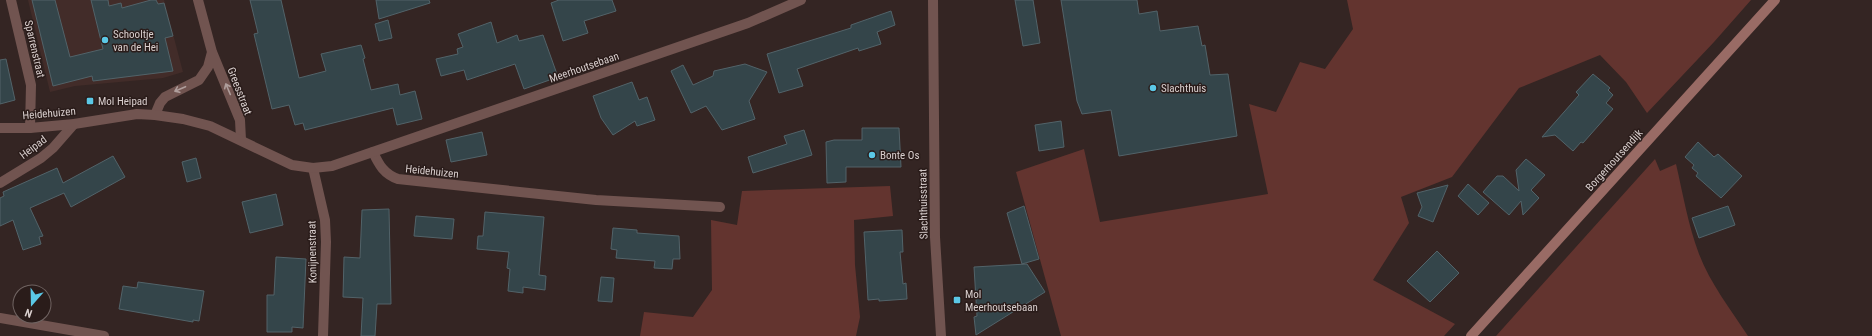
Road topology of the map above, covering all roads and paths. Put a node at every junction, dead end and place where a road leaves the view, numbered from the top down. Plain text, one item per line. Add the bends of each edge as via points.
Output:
1 (11, 0) edge
2 (198, 0) edge
3 (801, 0) edge
4 (933, 0) edge
5 (1775, 0) edge
6 (212, 52) junction
7 (155, 115) junction
8 (74, 124) junction
9 (0, 128) edge
10 (30, 128) junction
11 (241, 140) junction
12 (373, 152) junction
13 (313, 168) junction
14 (0, 183) edge
15 (720, 208) dead end
16 (0, 318) edge
17 (104, 336) edge
18 (323, 336) edge
19 (941, 336) edge
20 (1471, 336) edge

1 - 10 street, Sparrenstraat via 31,85
2 - 6 street, Greesstraat
3 - 12 street, Meerhoutsebaan via 748,23
4 - 19 street, Slachthuisstraat via 935,238
5 - 20 main road, Borgerhoutsendijk
6 -> 7 street via 208,67 199,80 165,97
11 -> 6 street, Greesstraat via 240,120
7 - 8 street, Heidehuizen via 137,114
7 - 11 street, Heidehuizen via 210,126
8 - 10 street, Heidehuizen
8 - 14 street, Heipad via 41,158
9 - 10 street, Heidehuizen
11 - 13 street, Heidehuizen via 292,165
12 - 13 street, Heidehuizen via 332,166
12 - 15 street, Heidehuizen via 382,170 398,179 596,200
13 - 18 street, Konijnenstraat via 325,220
16 - 17 street

